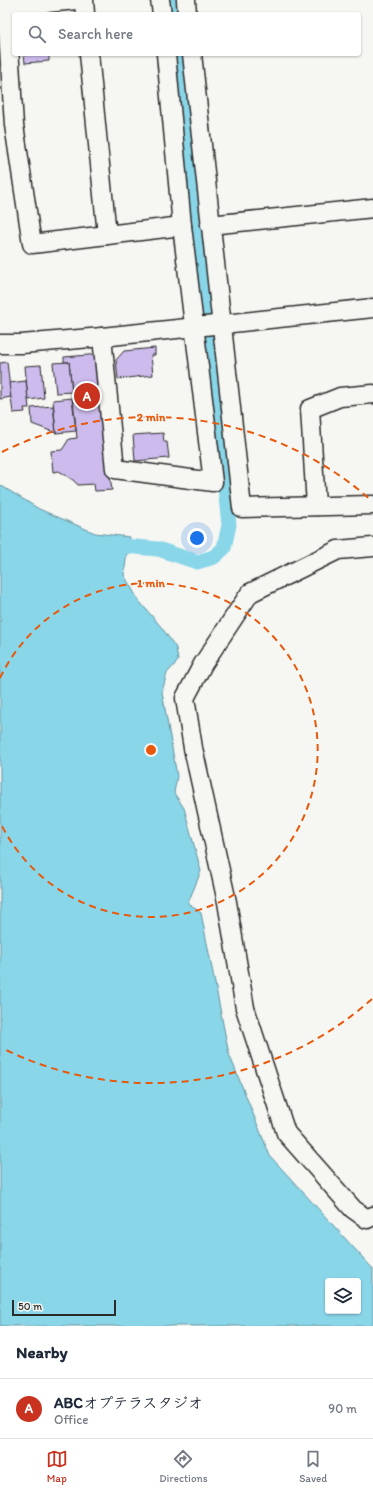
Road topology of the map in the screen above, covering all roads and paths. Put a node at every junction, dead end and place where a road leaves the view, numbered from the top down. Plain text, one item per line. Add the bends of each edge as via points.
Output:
1 (76, 0) edge
2 (84, 0) edge
3 (160, 0) edge
4 (186, 0) edge
5 (6, 4) edge
6 (85, 12) edge
7 (162, 12) edge
8 (187, 12) edge
9 (89, 56) edge
10 (166, 56) edge
11 (192, 56) edge
12 (7, 126) edge
13 (373, 208) edge
14 (182, 226) junction
15 (210, 226) junction
16 (108, 235) junction
17 (373, 308) edge
18 (209, 325) junction
19 (102, 337) junction
20 (0, 344) edge
21 (373, 394) edge
22 (373, 504) edge
23 (316, 506) junction
24 (373, 547) edge
25 (371, 1221) edge

1 - 5 street
2 - 6 street
3 - 7 street
4 - 8 street
5 - 12 street
9 - 16 street
10 - 14 street
11 - 15 street
12 - 16 street via 32,244
13 - 15 street
14 - 16 street
14 - 18 street
15 - 18 street
17 - 18 street
18 - 19 street
18 - 19 street via 213,482 115,469
18 - 23 street via 242,508
19 - 20 street
21 - 23 street via 340,397 310,409
22 - 23 street
24 - 25 street via 338,550 250,593 203,664 185,698 193,748 227,902 245,1008 286,1133 353,1209

